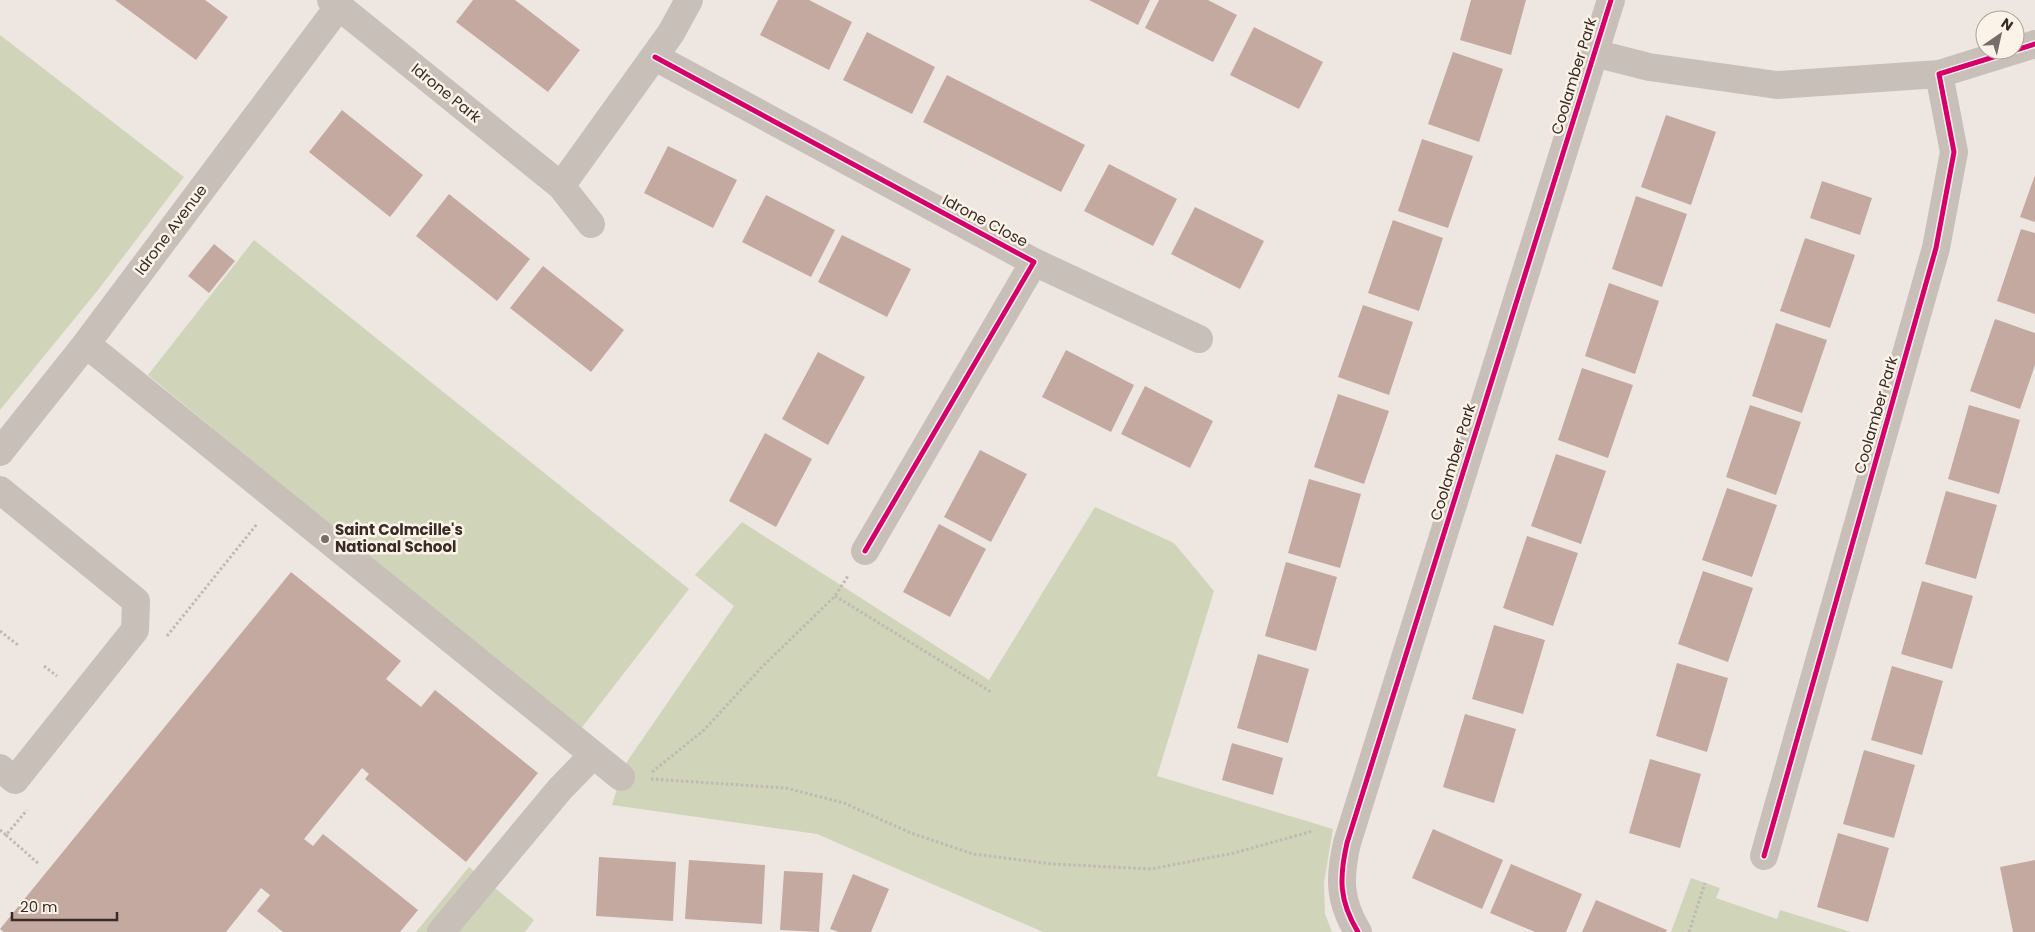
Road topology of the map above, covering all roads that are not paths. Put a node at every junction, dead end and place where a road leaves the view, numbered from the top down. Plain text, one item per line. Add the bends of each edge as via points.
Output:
1 (689, 0) edge
2 (1611, 0) edge
3 (335, 3) edge
4 (2035, 44) edge
5 (1594, 53) junction
6 (655, 57) junction
7 (1939, 74) junction
8 (560, 186) junction
9 (590, 224) dead end
10 (1034, 262) junction
11 (1199, 339) dead end
12 (86, 344) junction
13 (0, 452) edge
14 (0, 490) edge
15 (865, 550) dead end
16 (593, 755) junction
17 (621, 777) dead end
18 (5, 781) edge
19 (1764, 856) dead end
20 (441, 932) edge
21 (1358, 932) edge

1 - 6 street
2 - 5 street, Coolamber Park
3 - 8 street, Idrone Park
3 - 12 street, Idrone Avenue
4 - 7 street, Coolamber Park
5 - 7 street, Coolamber Park via 1649,67 1777,85
5 - 21 street, Coolamber Park via 1347,843 1341,884 1344,905
6 - 8 street
6 - 10 street, Idrone Close
7 - 19 street, Coolamber Park via 1954,152 1936,248
8 - 9 street, Idrone Park
10 - 11 street, Idrone Close
10 - 15 street, Idrone Close
12 - 13 street, Idrone Avenue
12 - 16 street
14 - 18 street via 136,601 135,630
16 - 17 street
16 - 20 street via 560,789

